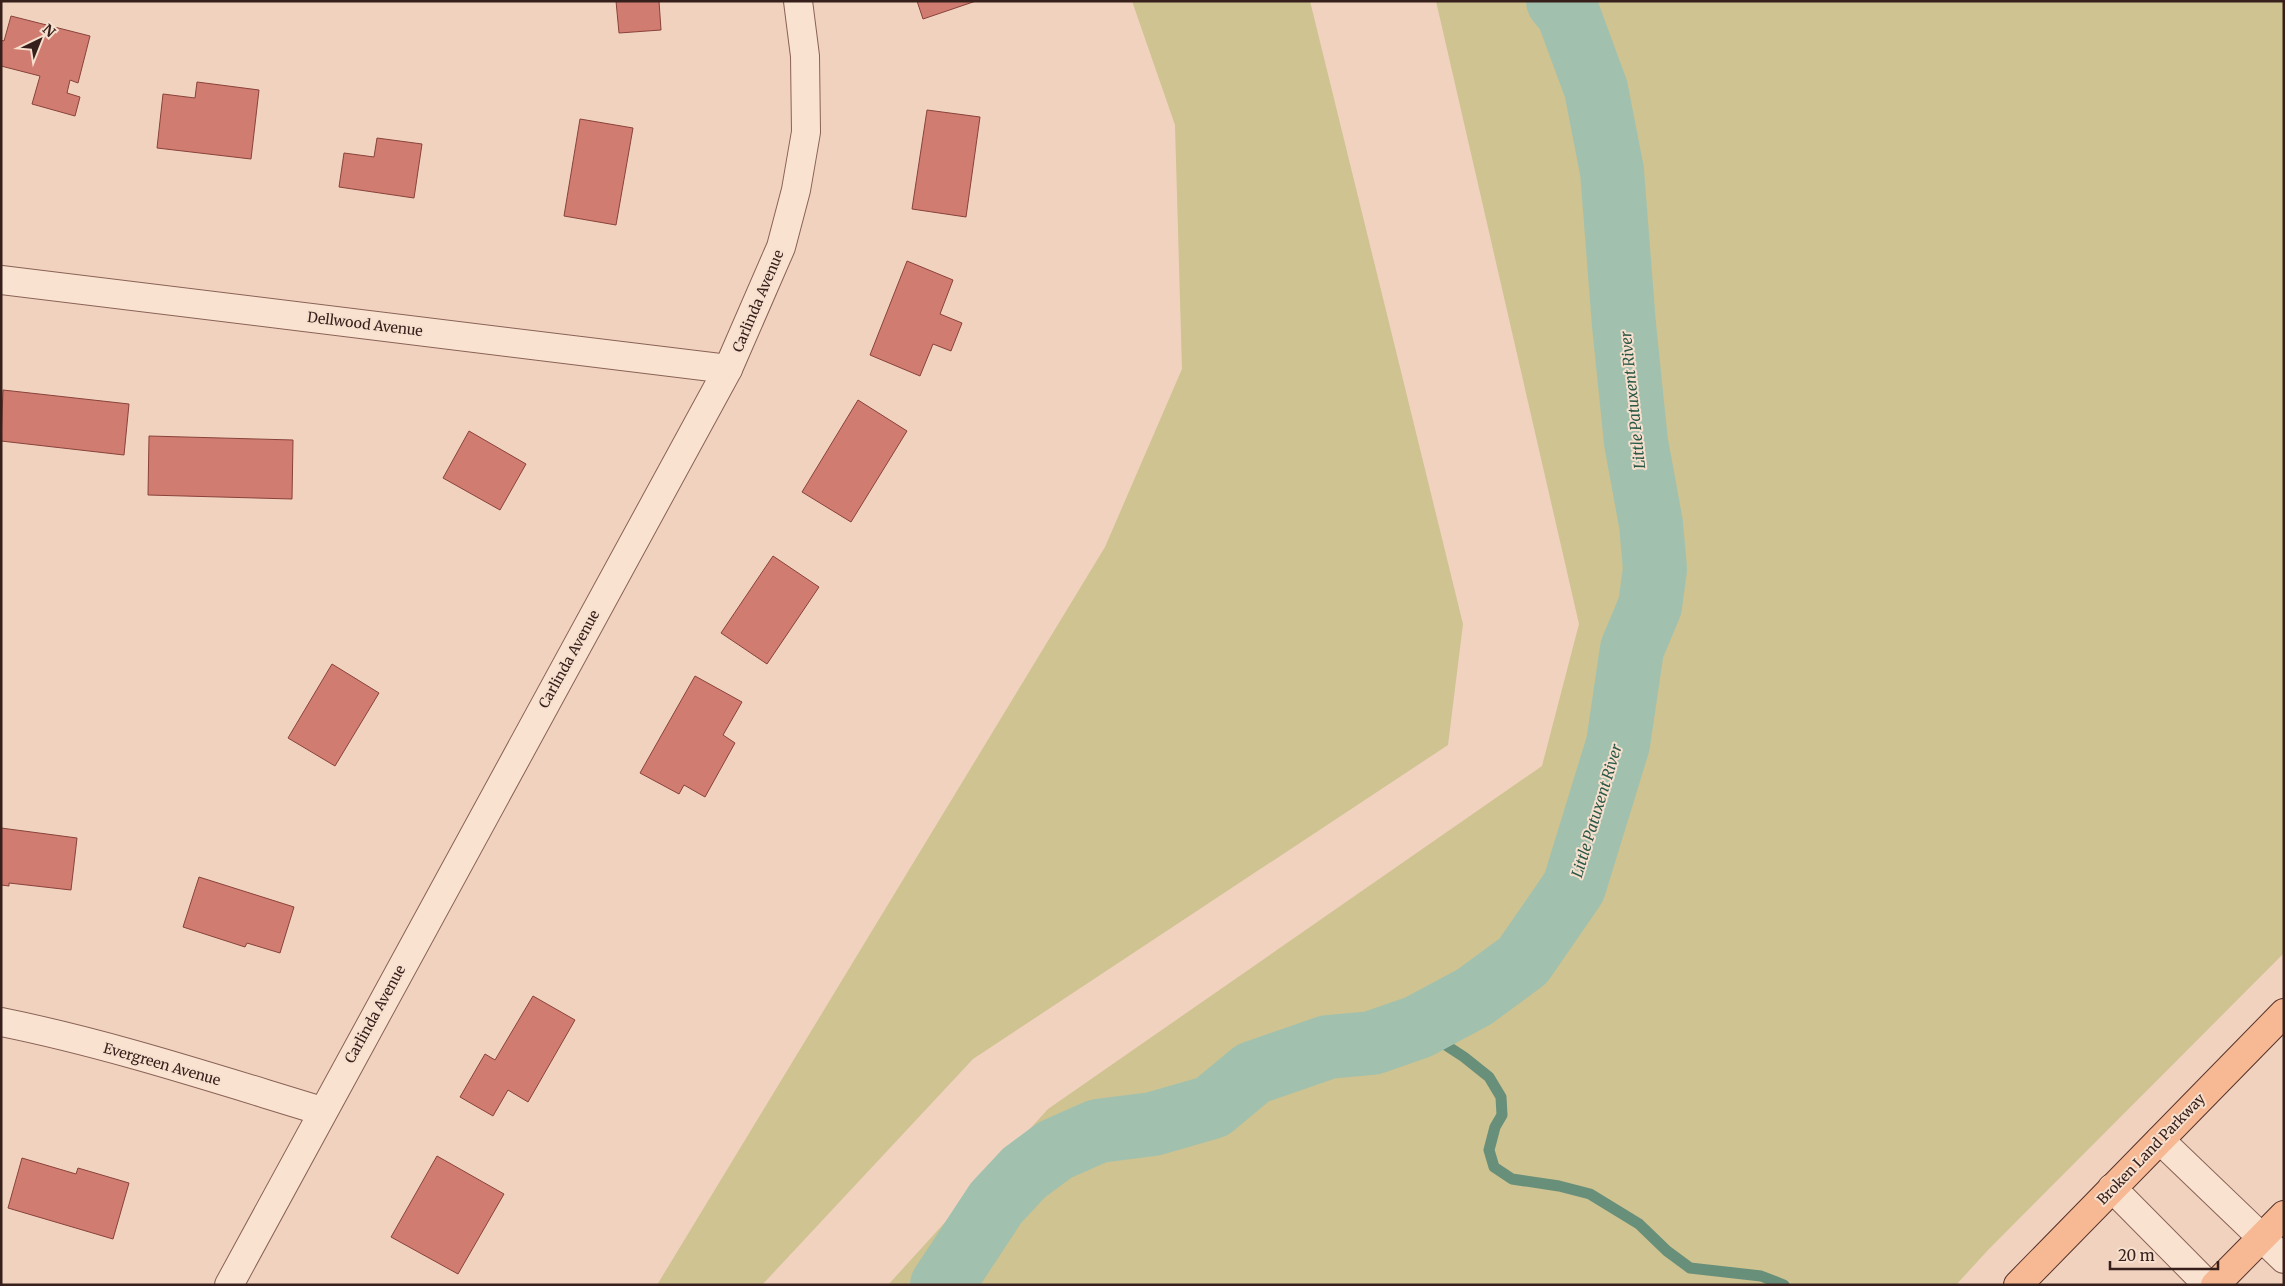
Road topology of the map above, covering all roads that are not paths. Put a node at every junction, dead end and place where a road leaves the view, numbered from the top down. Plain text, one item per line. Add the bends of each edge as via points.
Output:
1 (798, 1) edge
2 (1, 280) edge
3 (728, 369) junction
4 (2284, 1013) edge
5 (1, 1022) edge
6 (322, 1111) junction
7 (2160, 1140) junction
8 (2112, 1188) junction
9 (2284, 1214) edge
10 (2260, 1238) junction
11 (2284, 1259) edge
12 (229, 1285) edge
13 (2018, 1285) edge
14 (2208, 1285) edge
15 (2216, 1285) edge

1 - 3 street, Carlinda Avenue via 805,56 806,132 796,190 781,248
2 - 3 street, Dellwood Avenue
3 - 6 street, Carlinda Avenue
4 - 7 main road, Broken Land Parkway
5 - 6 street, Evergreen Avenue via 113,1049
6 - 12 street, Carlinda Avenue
7 - 8 main road, Broken Land Parkway
7 - 10 street
8 - 13 main road, Broken Land Parkway
8 - 14 street
9 - 10 main road
10 - 11 street
10 - 15 main road

